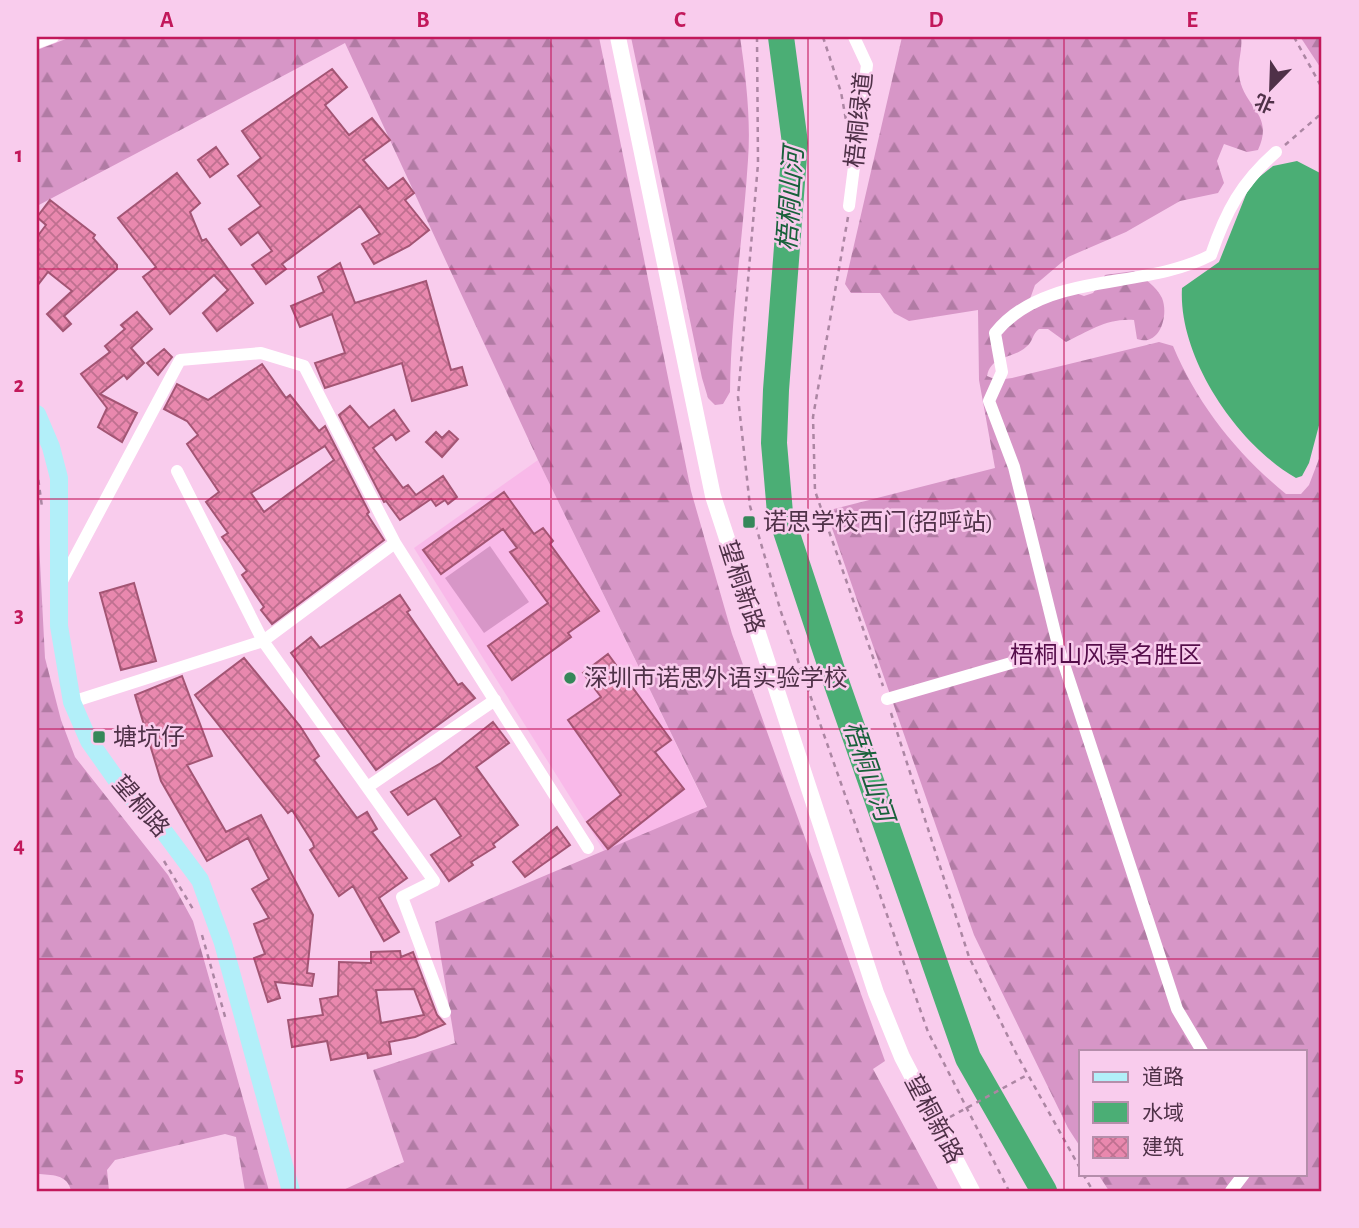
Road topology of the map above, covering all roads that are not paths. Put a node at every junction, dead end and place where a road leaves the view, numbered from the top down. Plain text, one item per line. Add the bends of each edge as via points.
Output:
1 (53, 37) edge
2 (618, 37) edge
3 (854, 37) edge
4 (37, 43) edge
5 (1276, 152) road end
6 (849, 206) dead end
7 (37, 414) edge
8 (177, 471) dead end
9 (395, 543) junction
10 (58, 589) junction
11 (263, 641) junction
12 (1059, 649) junction
13 (887, 699) dead end
14 (495, 700) junction
15 (72, 702) junction
16 (369, 786) junction
17 (588, 848) dead end
18 (445, 1012) dead end
19 (1201, 1050) edge
20 (1242, 1176) edge
21 (291, 1191) edge
22 (972, 1191) edge
23 (1231, 1191) edge

1 - 4 street
2 - 22 street, 望桐新路 via 713,496 876,993 902,1057
3 - 6 street, 梧桐绿道 via 867,65
5 - 12 street via 1240,191 1211,255 1186,268 1085,286 1035,302 1011,314 995,334 1002,372 989,401 1014,467
7 - 10 main road, 望桐路 via 59,478
8 - 11 street
9 - 10 street via 304,366 261,353 215,355 180,360
9 - 11 street
9 - 14 street
10 - 15 main road, 望桐路 via 62,653
11 - 15 street
11 - 16 street
12 - 13 street
12 - 19 street via 1177,1009
14 - 16 street
14 - 17 street
15 - 21 main road, 望桐路 via 89,741 200,880 223,943
16 - 18 street via 434,881 402,897
20 - 23 street

